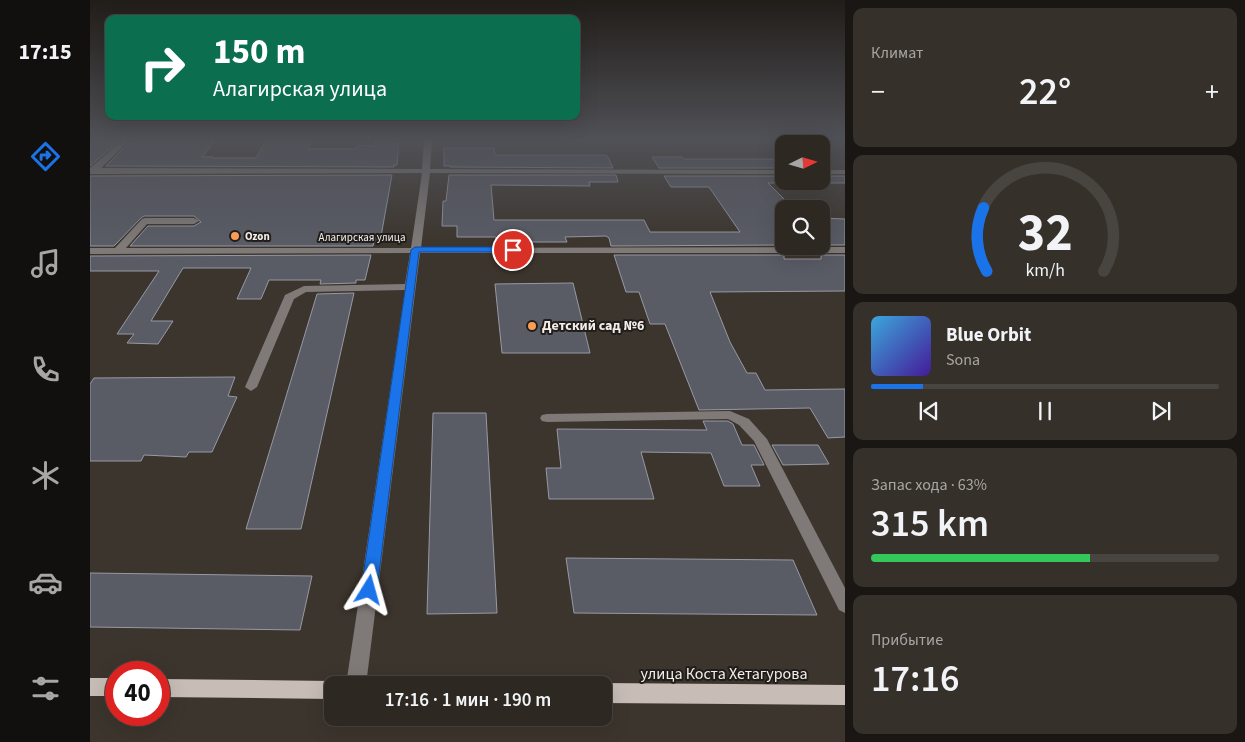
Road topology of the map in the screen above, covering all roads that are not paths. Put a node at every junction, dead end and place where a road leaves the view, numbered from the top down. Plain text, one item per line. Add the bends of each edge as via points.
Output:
1 (426, 175) edge
2 (194, 221) dead end
3 (415, 250) junction
4 (845, 250) edge
5 (90, 251) edge
6 (118, 251) junction
7 (410, 287) junction
8 (251, 387) dead end
9 (547, 418) dead end
10 (845, 606) edge
11 (357, 676) edge
12 (90, 687) edge
13 (105, 687) edge
14 (170, 688) edge
15 (324, 690) edge
16 (612, 692) edge
17 (845, 694) edge

1 - 3 street
2 - 6 street via 144,221
3 - 4 street, Алагирская улица
3 - 6 street, Алагирская улица
3 - 7 street
5 - 6 street, Алагирская улица
7 - 8 street via 304,289 289,297
7 - 11 street
9 - 10 street via 730,415 744,422 760,439
12 - 13 main road
14 - 15 main road
16 - 17 main road, улица Коста Хетагурова

